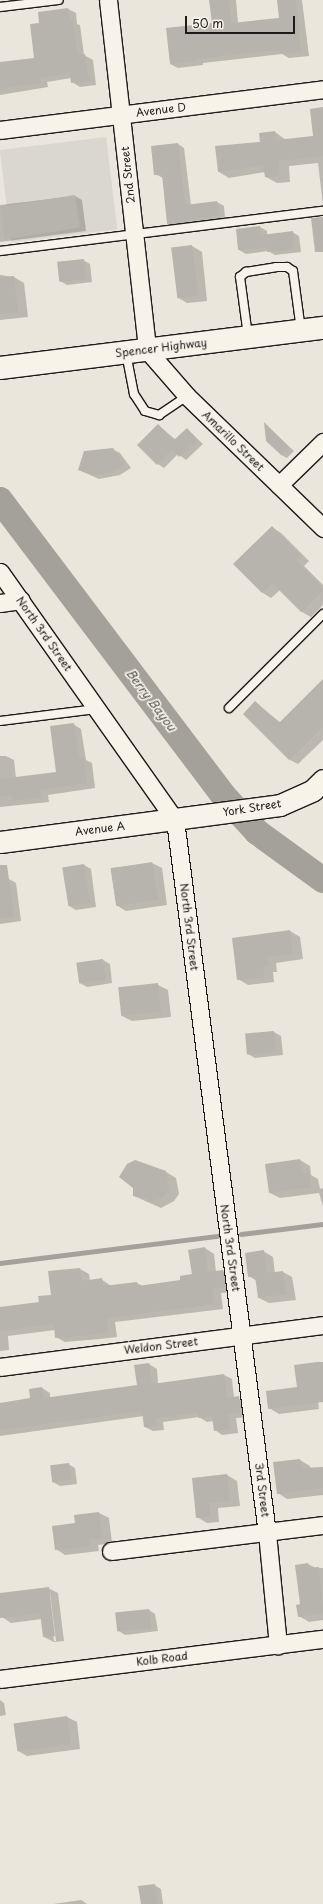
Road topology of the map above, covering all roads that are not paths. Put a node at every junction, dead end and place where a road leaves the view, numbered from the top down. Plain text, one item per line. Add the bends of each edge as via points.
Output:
1 (60, 0) edge
2 (108, 0) edge
3 (0, 7) edge
4 (323, 89) edge
5 (122, 115) junction
6 (0, 130) edge
7 (323, 211) edge
8 (135, 234) junction
9 (0, 251) edge
10 (323, 328) edge
11 (301, 331) junction
12 (249, 337) junction
13 (147, 350) junction
14 (126, 353) junction
15 (0, 368) edge
16 (187, 396) junction
17 (323, 442) edge
18 (279, 485) junction
19 (323, 528) edge
20 (0, 572) edge
21 (21, 600) junction
22 (0, 603) edge
23 (323, 614) edge
24 (229, 708) dead end
25 (96, 709) junction
26 (0, 721) edge
27 (323, 780) edge
28 (199, 816) joint
29 (175, 820) junction
30 (0, 842) edge
31 (323, 1325) edge
32 (242, 1335) junction
33 (0, 1367) edge
34 (323, 1525) edge
35 (267, 1533) junction
36 (111, 1551) dead end
37 (323, 1639) edge
38 (278, 1645) junction
39 (0, 1680) edge

1 - 3 lane
2 - 5 street, 2nd Street
4 - 5 street, Avenue D
5 - 6 street, Avenue D
5 - 8 street, 2nd Street
7 - 8 lane
8 - 9 lane
8 - 13 street, 2nd Street
10 - 11 main road, Spencer Highway
11 - 12 main road, Spencer Highway
11 - 12 lane via 293,270 276,267 246,272 240,277
12 - 13 main road, Spencer Highway
13 - 14 main road, Spencer Highway
13 - 16 street, Amarillo Street
14 - 15 main road, Spencer Highway
14 - 16 lane via 134,394 145,410 159,415
16 - 18 street, Amarillo Street
17 - 18 street
18 - 19 street, Amarillo Street
20 - 21 street, North 3rd Street
21 - 22 street
21 - 25 street, North 3rd Street
23 - 24 lane
25 - 26 lane
25 - 29 street, North 3rd Street
27 - 28 street, York Street via 312,790 280,805
28 - 29 street, Avenue A
29 - 30 street, Avenue A
29 - 32 street, North 3rd Street
31 - 32 street, Weldon Street
32 - 33 street, Weldon Street
32 - 35 street, 3rd Street
34 - 35 street
35 - 36 street
35 - 38 street, 3rd Street
37 - 38 street, Kolb Road
38 - 39 street, Kolb Road

